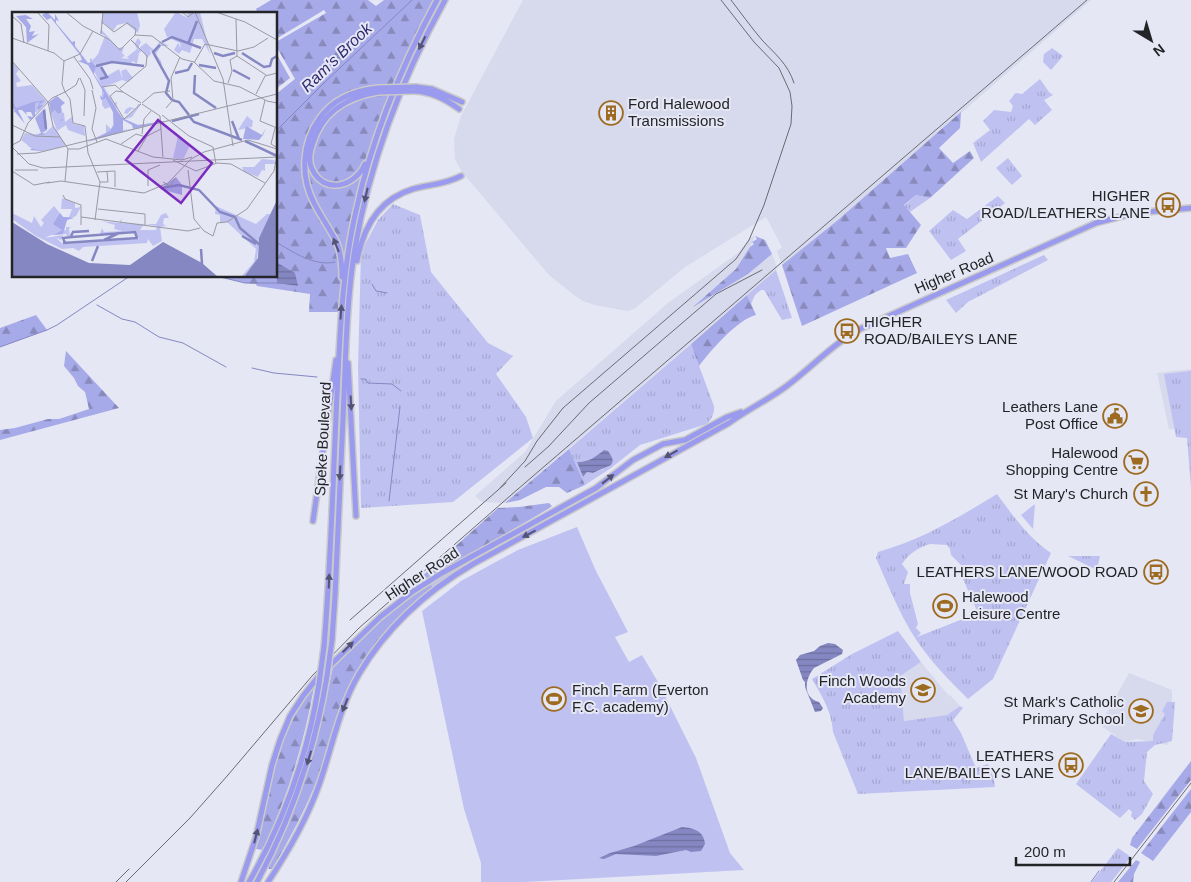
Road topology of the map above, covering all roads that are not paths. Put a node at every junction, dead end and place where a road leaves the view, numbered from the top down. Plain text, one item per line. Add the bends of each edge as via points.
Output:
1 (437, 0) edge
2 (445, 0) edge
3 (415, 89) junction
4 (378, 90) junction
5 (462, 102) dead end
6 (388, 104) junction
7 (459, 109) dead end
8 (461, 176) dead end
9 (1191, 208) edge
10 (343, 293) junction
11 (348, 310) junction
12 (340, 330) junction
13 (346, 337) junction
14 (748, 409) junction
15 (356, 516) dead end
16 (313, 521) dead end
17 (241, 882) edge
18 (249, 882) edge
19 (257, 882) edge
20 (268, 882) edge

1 - 6 highway, Speke Boulevard
2 -> 11 highway, Speke Boulevard via 404,82 379,149 357,239
3 - 4 highway, bridge
3 - 5 highway via 432,89
3 - 7 highway
4 - 6 highway via 345,102 324,119 310,155 316,176 334,185 347,184 357,177
10 -> 4 highway via 339,249 307,184 306,148 316,124 332,106 352,93
6 - 10 highway, Speke Boulevard via 363,180 349,244
8 - 11 highway via 404,192 378,211 360,243
9 - 14 highway, Higher Road via 1135,213 1096,223 874,323 840,342 785,387
12 -> 10 highway, Speke Boulevard
11 - 13 highway, Speke Boulevard
12 - 16 highway
18 -> 12 highway, Speke Boulevard, bridge via 284,812 295,781 319,684 331,536
13 -> 15 highway
13 -> 19 highway, Speke Boulevard, bridge via 338,535 327,676 314,741 300,786 275,849
17 -> 14 highway, Higher Road via 256,837 272,765 290,716 318,678 368,629 412,592 596,488 633,460 663,444 685,440
14 -> 20 highway, Higher Road via 729,423 460,572 402,618 358,675 338,723 318,787 304,819

